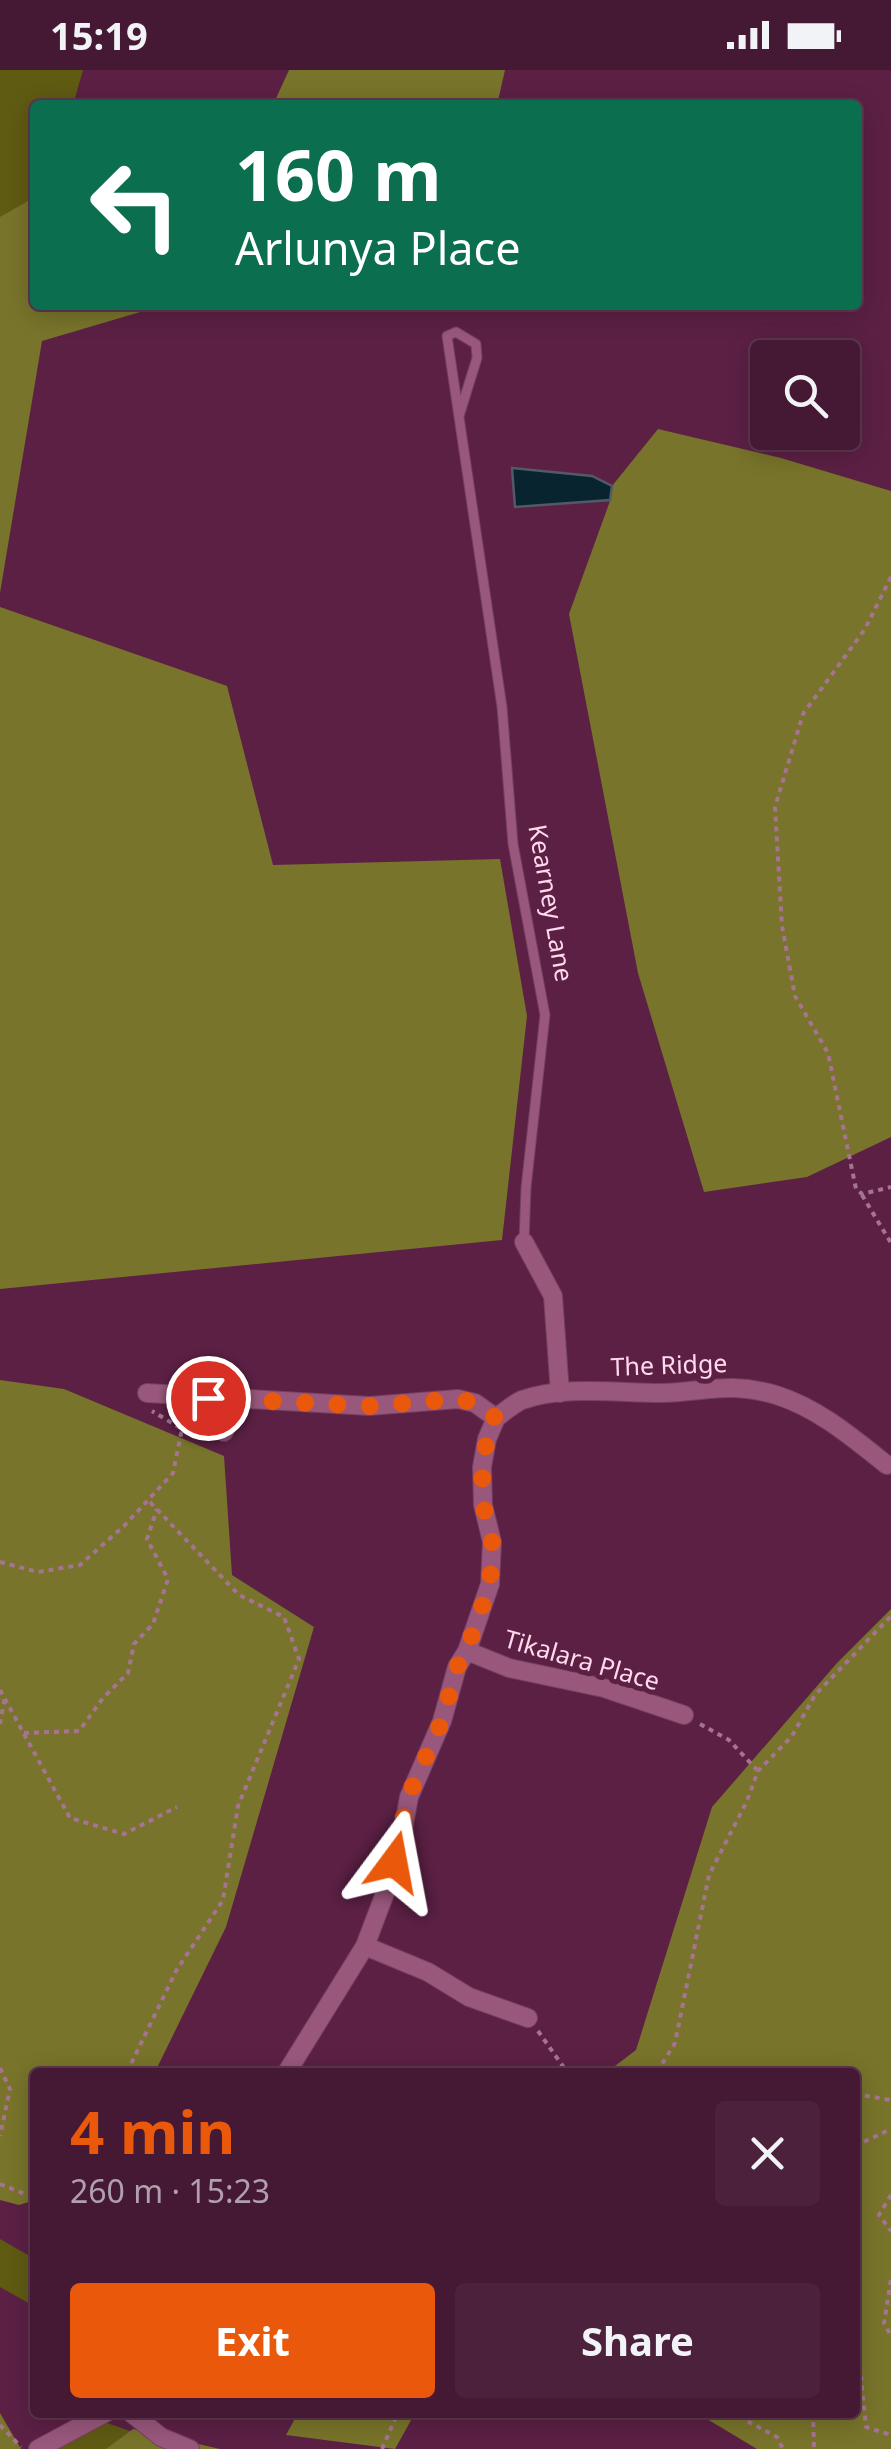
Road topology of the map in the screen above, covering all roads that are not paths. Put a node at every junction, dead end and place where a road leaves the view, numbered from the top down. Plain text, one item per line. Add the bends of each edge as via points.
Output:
1 (458, 416) junction
2 (524, 1242) joint
3 (146, 1393) road end
4 (560, 1393) junction
5 (238, 1400) junction
6 (496, 1418) junction
7 (224, 1432) dead end
8 (887, 1465) dead end
9 (466, 1652) junction
10 (684, 1715) road end
11 (365, 1946) junction
12 (528, 2018) road end
13 (289, 2068) edge
14 (96, 2418) edge
15 (137, 2418) edge
16 (38, 2449) edge
17 (190, 2449) edge

1 - 1 lane, Kearney Lane via 478,358 476,344 456,332 446,336
1 - 2 lane, Kearney Lane via 502,707 512,844 545,1015
2 - 4 street, Kearney Lane via 553,1296
3 - 5 street
4 - 6 street, The Ridge via 520,1401
4 - 8 street, The Ridge via 748,1388 815,1412
5 - 6 street via 369,1406 458,1399
5 - 7 street
6 - 9 street via 482,1467 490,1584
9 - 10 street, Tikalara Place
9 - 11 street via 408,1797
11 - 12 street
11 - 13 street
14 - 16 street
15 - 17 street

